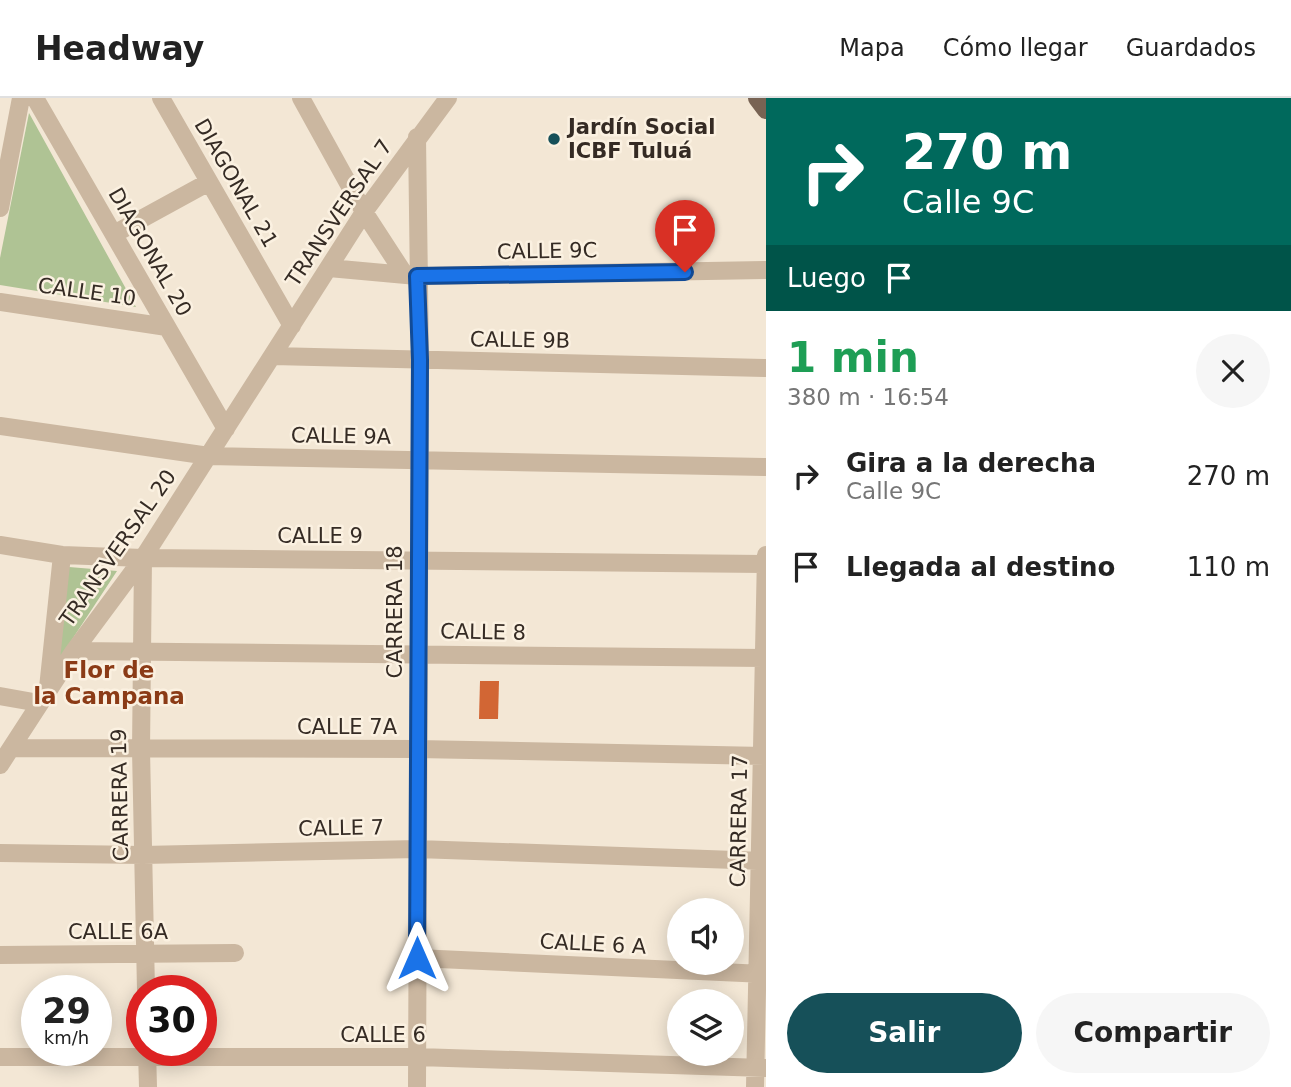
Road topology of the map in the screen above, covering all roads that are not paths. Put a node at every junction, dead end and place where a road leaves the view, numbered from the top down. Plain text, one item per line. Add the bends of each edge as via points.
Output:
1 (21, 98) edge
2 (35, 98) edge
3 (162, 98) edge
4 (301, 98) edge
5 (757, 98) edge
6 (443, 100) edge
7 (766, 110) edge
8 (417, 137) junction
9 (209, 182) junction
10 (0, 204) edge
11 (364, 212) junction
12 (114, 234) junction
13 (329, 268) junction
14 (766, 270) edge
15 (411, 276) junction
16 (0, 302) edge
17 (292, 326) junction
18 (167, 327) junction
19 (274, 356) junction
20 (420, 360) junction
21 (766, 368) edge
22 (0, 426) edge
23 (226, 429) junction
24 (209, 456) junction
25 (419, 461) junction
26 (766, 467) edge
27 (0, 545) edge
28 (62, 555) junction
29 (766, 555) edge
30 (143, 558) junction
31 (418, 559) junction
32 (766, 564) edge
33 (74, 650) junction
34 (142, 651) junction
35 (417, 654) junction
36 (766, 658) edge
37 (0, 696) edge
38 (43, 697) junction
39 (12, 748) junction
40 (417, 749) junction
41 (141, 750) junction
42 (764, 756) edge
43 (0, 765) edge
44 (417, 849) junction
45 (0, 853) edge
46 (143, 856) junction
47 (763, 861) edge
48 (235, 953) dead end
49 (0, 955) edge
50 (145, 956) junction
51 (417, 958) junction
52 (762, 974) edge
53 (146, 975) edge
54 (126, 1054) edge
55 (217, 1055) edge
56 (0, 1057) edge
57 (418, 1057) junction
58 (147, 1066) edge
59 (760, 1068) edge
60 (148, 1087) edge
61 (417, 1087) edge
62 (755, 1087) edge

1 - 10 street
2 - 12 street, DIAGONAL 20
3 - 9 street, DIAGONAL 21
4 - 11 street
5 - 7 main road
6 - 8 street, TRANSVERSAL 7
8 - 11 street, TRANSVERSAL 7
8 - 15 street, CARRERA 18
9 - 12 street
9 - 17 street, DIAGONAL 21
11 - 13 street, TRANSVERSAL 7
11 - 15 street
12 - 18 street, DIAGONAL 20
13 - 15 street, CALLE 9C
13 - 17 street, TRANSVERSAL 7
14 - 15 street, CALLE 9C
15 - 20 street, CARRERA 18
16 - 18 street, CALLE 10
17 - 19 street, TRANSVERSAL 7
18 - 23 street, DIAGONAL 20
19 - 20 street, CALLE 9B
19 - 23 street, TRANSVERSAL 20
20 - 21 street, CALLE 9B
20 - 25 street, CARRERA 18
22 - 24 street, CALLE 9A
23 - 24 street, TRANSVERSAL 20
24 - 25 street, CALLE 9A
24 - 30 street, TRANSVERSAL 20
25 - 26 street, CALLE 9A
25 - 31 street, CARRERA 18
27 - 28 street, CALLE 9
28 - 30 street, CALLE 9
28 - 38 street
29 - 32 street, CARRERA 17
30 - 31 street, CALLE 9
30 - 33 street, TRANSVERSAL 20
30 - 34 street, CARRERA 19
31 - 32 street, CALLE 9
31 - 35 street, CARRERA 18
32 - 36 street, CARRERA 17
33 - 34 street, CALLE 8
33 - 38 street, TRANSVERSAL 20
34 - 35 street, CALLE 8
34 - 41 street, CARRERA 19
35 - 36 street, CALLE 8
35 - 40 street, CARRERA 18
36 - 42 street, CARRERA 17
37 - 38 street
38 - 39 street, TRANSVERSAL 20
39 - 41 street, CALLE 7A
39 - 43 street, TRANSVERSAL 20
40 - 41 street, CALLE 7A
40 - 42 street, CALLE 7A
40 - 44 street, CARRERA 18
41 - 46 street, CARRERA 19
42 - 47 street, CARRERA 17
44 - 46 street, CALLE 7
44 - 47 street, CALLE 7
44 - 51 street, CARRERA 18
45 - 46 street, CALLE 7
46 - 50 street, CARRERA 19
47 - 52 street, CARRERA 17
48 - 50 street, CALLE 6A
49 - 50 street, CALLE 6A
50 - 53 street, CARRERA 19
51 - 52 street, CALLE 6 A
51 - 57 street, CARRERA 18
52 - 59 street, CARRERA 17
54 - 56 street, CALLE 6
55 - 57 street, CALLE 6
57 - 59 street, CALLE 6
57 - 61 street, CARRERA 18
58 - 60 street
59 - 62 street, CARRERA 17

